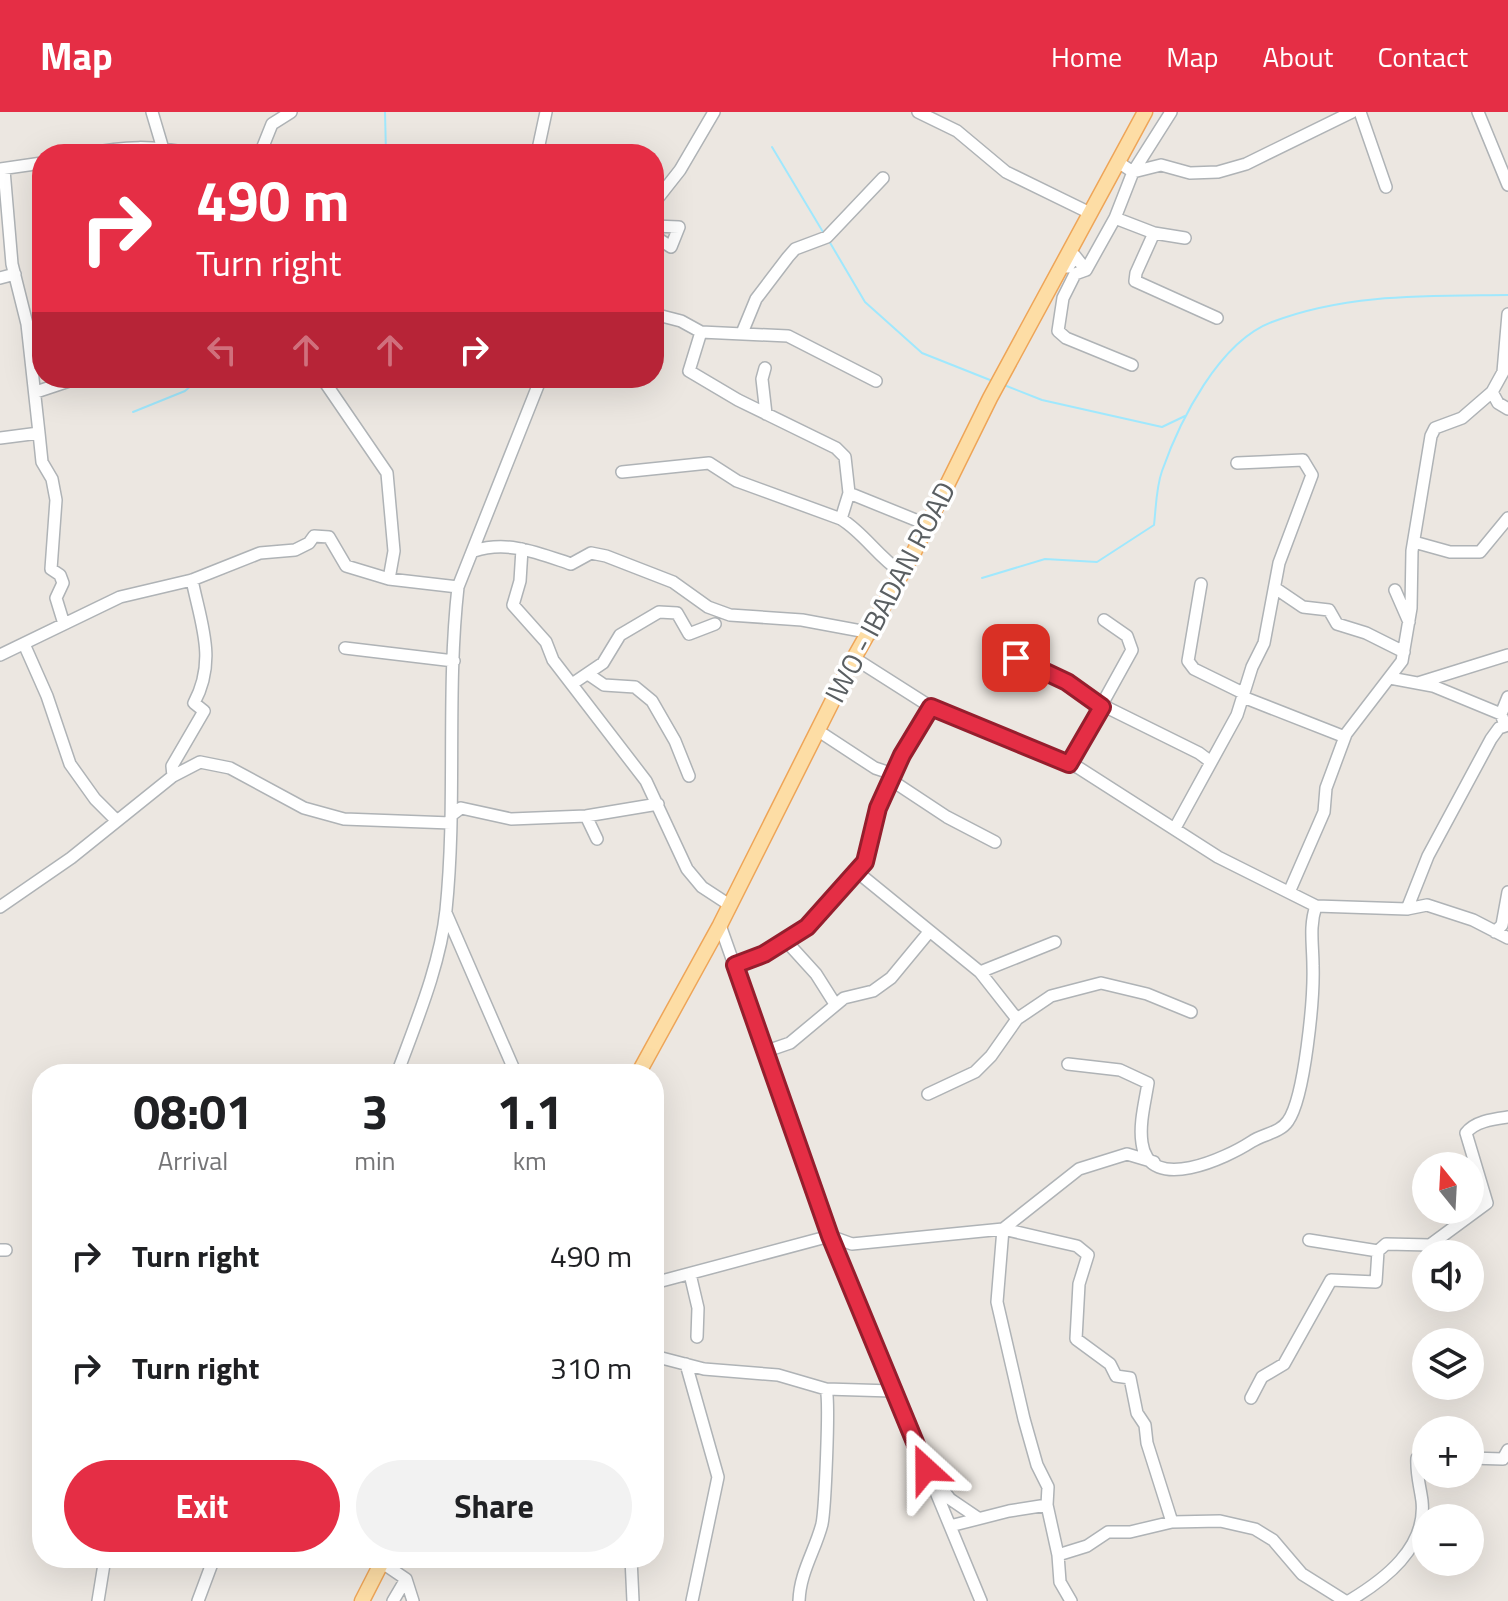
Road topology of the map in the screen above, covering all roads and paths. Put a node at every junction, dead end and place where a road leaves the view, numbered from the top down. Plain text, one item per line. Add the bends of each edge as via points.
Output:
1 (152, 112) edge
2 (291, 112) edge
3 (546, 112) edge
4 (714, 112) edge
5 (918, 112) edge
6 (1145, 112) edge
7 (1171, 112) edge
8 (1352, 112) edge
9 (1360, 112) edge
10 (1478, 112) edge
11 (162, 144) edge
12 (264, 144) edge
13 (539, 144) edge
14 (1118, 162) junction
15 (32, 165) edge
16 (2, 170) edge
17 (1133, 172) junction
18 (883, 178) dead end
19 (1508, 185) edge
20 (1386, 187) dead end
21 (664, 190) edge
22 (1090, 213) junction
23 (1115, 218) junction
24 (664, 226) edge
25 (1154, 233) junction
26 (1185, 238) dead end
27 (664, 242) edge
28 (1086, 270) junction
29 (15, 274) junction
30 (0, 278) edge
31 (1508, 314) edge
32 (664, 317) edge
33 (1217, 318) dead end
34 (701, 332) junction
35 (742, 333) junction
36 (32, 362) edge
37 (1132, 365) dead end
38 (765, 368) dead end
39 (1006, 370) junction
40 (876, 381) dead end
41 (35, 388) edge
42 (48, 388) edge
43 (329, 388) edge
44 (537, 388) edge
45 (36, 392) junction
46 (1492, 392) junction
47 (1508, 409) edge
48 (766, 414) junction
49 (39, 433) junction
50 (0, 438) edge
51 (1237, 463) dead end
52 (622, 472) dead end
53 (849, 493) junction
54 (1508, 518) edge
55 (841, 519) junction
56 (928, 525) junction
57 (1414, 542) junction
58 (522, 549) junction
59 (474, 551) junction
60 (901, 572) junction
61 (389, 579) junction
62 (192, 580) junction
63 (1201, 584) dead end
64 (458, 587) junction
65 (1275, 588) junction
66 (1395, 590) dead end
67 (1104, 620) dead end
68 (1409, 623) junction
69 (64, 624) junction
70 (715, 624) dead end
71 (872, 633) junction
72 (24, 644) junction
73 (345, 648) dead end
74 (1404, 652) junction
75 (0, 655) edge
76 (1508, 655) edge
77 (854, 658) junction
78 (1016, 658) dead end
79 (454, 661) junction
80 (588, 674) junction
81 (1390, 678) junction
82 (572, 684) junction
83 (1417, 684) junction
84 (1243, 695) junction
85 (1508, 697) edge
86 (1102, 706) junction
87 (931, 707) junction
88 (1505, 721) edge
89 (817, 730) junction
90 (1345, 737) junction
91 (1211, 762) junction
92 (1069, 764) junction
93 (173, 776) junction
94 (689, 776) dead end
95 (892, 777) junction
96 (658, 804) junction
97 (586, 816) junction
98 (452, 818) junction
99 (117, 821) junction
100 (1175, 828) junction
101 (597, 839) dead end
102 (995, 842) dead end
103 (856, 871) junction
104 (1290, 890) junction
105 (1508, 892) edge
106 (728, 904) junction
107 (1316, 906) junction
108 (0, 907) edge
109 (1407, 909) junction
110 (441, 918) junction
111 (720, 925) junction
112 (929, 932) junction
113 (1495, 932) junction
114 (1508, 938) edge
115 (786, 941) junction
116 (1055, 942) dead end
117 (735, 965) junction
118 (980, 972) junction
119 (835, 1004) junction
120 (1191, 1012) dead end
121 (1017, 1019) junction
122 (764, 1052) junction
123 (400, 1064) edge
124 (511, 1064) edge
125 (644, 1064) edge
126 (1068, 1064) dead end
127 (928, 1094) dead end
128 (1508, 1117) edge
129 (1154, 1163) junction
130 (1003, 1229) junction
131 (830, 1236) junction
132 (1309, 1240) dead end
133 (1378, 1251) junction
134 (690, 1274) junction
135 (664, 1280) edge
136 (697, 1337) dead end
137 (664, 1358) edge
138 (686, 1364) junction
139 (826, 1389) junction
140 (892, 1391) junction
141 (1251, 1398) dead end
142 (1508, 1450) edge
143 (1484, 1458) edge
144 (926, 1469) junction
145 (1419, 1488) edge
146 (1047, 1505) junction
147 (978, 1518) junction
148 (1172, 1522) junction
149 (950, 1526) junction
150 (1058, 1555) junction
151 (103, 1568) edge
152 (210, 1568) edge
153 (377, 1568) edge
154 (392, 1568) edge
155 (631, 1568) edge
156 (406, 1579) junction
157 (98, 1601) edge
158 (198, 1601) edge
159 (362, 1601) edge
160 (393, 1601) edge
161 (413, 1601) edge
162 (633, 1601) edge
163 (692, 1601) edge
164 (799, 1601) edge
165 (981, 1601) edge
166 (1071, 1601) edge
167 (1347, 1601) edge

1 - 11 street
2 - 12 street via 272,124
3 - 13 street
4 - 21 street
5 - 22 street via 957,131 1006,172
6 - 14 main road, IWO - IBADAN ROAD
7 - 17 street
8 - 17 street via 1246,164 1218,172 1190,173 1161,165
9 - 20 street
10 - 19 street
14 - 17 street
14 - 22 main road, IWO - IBADAN ROAD
15 - 16 street
16 - 29 street
17 - 23 street
18 - 35 street via 827,237 795,249 756,299
22 - 39 main road, IWO - IBADAN ROAD
23 - 25 street
23 - 28 street
24 - 27 street via 679,227 671,247
25 - 26 street
25 - 33 street via 1135,281
28 - 37 street via 1075,274 1063,298 1058,331
28 - 39 street via 1075,256
29 - 30 street
29 - 36 street
31 - 46 street via 1503,372
32 - 34 street
34 - 35 street
34 - 48 street via 689,371
35 - 40 street via 788,336
38 - 48 street
39 - 56 main road, IWO - IBADAN ROAD
41 - 45 street
42 - 45 street
43 - 61 street via 387,473 394,551
44 - 59 street
45 - 49 street
46 - 47 street
46 - 57 street via 1462,418 1435,428
48 - 53 street via 842,453
49 - 50 street
49 - 69 street via 42,462 56,500 49,558 63,583 56,598
51 - 65 street via 1303,460 1311,471
52 - 55 street via 709,463 737,481
53 - 55 street
53 - 56 street
54 - 57 street via 1480,552 1429,549
55 - 60 street
56 - 60 main road, IWO - IBADAN ROAD
57 - 68 street
58 - 59 street
58 - 71 street via 571,564 591,553 606,556 673,582 708,607 730,615 802,620
58 - 82 street via 513,605 546,642
59 - 64 street
60 - 71 main road, IWO - IBADAN ROAD
61 - 62 street via 346,566 329,537 322,535 295,550 260,553
61 - 64 street
62 - 69 street via 120,597
62 - 93 street via 208,643 194,703 204,711 172,766
63 - 84 street via 1188,661
64 - 79 street
65 - 74 street via 1303,607 1329,610 1337,624
65 - 84 street via 1264,643
66 - 68 street
67 - 86 street via 1127,636 1132,650
68 - 74 street
69 - 72 street
70 - 80 street via 689,634 677,613 659,612 620,635 603,663
71 - 77 main road, IWO - IBADAN ROAD
72 - 75 street
72 - 99 street via 70,764
73 - 79 street
74 - 81 street
76 - 83 street
77 - 87 street
77 - 89 main road, IWO - IBADAN ROAD
78 - 86 street
79 - 98 street
80 - 82 street
80 - 94 street via 604,685 635,687 652,701
81 - 83 street
81 - 90 street
82 - 96 street
83 - 88 street via 1439,688
84 - 90 street
84 - 91 street
85 - 88 street
86 - 91 street
86 - 92 street
87 - 92 street
87 - 95 street
88 - 109 street via 1428,856
89 - 95 street
89 - 106 main road, IWO - IBADAN ROAD
90 - 104 street via 1326,788 1324,812
91 - 100 street
92 - 100 street
93 - 98 street via 200,762 216,763 304,808 344,819
93 - 99 street
95 - 102 street via 947,817
95 - 103 street via 865,862
96 - 97 street
96 - 106 street via 687,869
97 - 98 street via 511,819 461,808
97 - 101 street
98 - 110 street
99 - 108 street
100 - 104 street via 1218,857
103 - 112 street
103 - 115 street via 807,927
104 - 107 street
105 - 113 street via 1502,925
106 - 111 main road, IWO - IBADAN ROAD
107 - 109 street
107 - 129 street via 1310,941 1311,1032 1289,1120 1204,1166 1162,1168
109 - 113 street via 1427,905 1447,910
110 - 123 street
110 - 124 street
111 - 117 street
111 - 125 main road, IWO - IBADAN ROAD
112 - 118 street
112 - 119 street via 891,978 873,991
113 - 114 street
115 - 117 street
115 - 119 street
116 - 118 street
117 - 122 street
118 - 121 street
119 - 122 street via 790,1043
120 - 121 street via 1101,983 1051,996
121 - 127 street via 975,1072
122 - 131 street
126 - 129 street via 1120,1070 1148,1083 1142,1144
128 - 133 street via 1478,1124 1466,1133 1487,1203 1430,1245 1386,1244
129 - 130 street via 1127,1154 1079,1169
130 - 131 street via 852,1244
130 - 146 street via 997,1302 1024,1419 1048,1487
130 - 148 street via 1077,1246 1088,1255 1079,1284 1076,1339 1110,1364 1116,1376 1130,1378
131 - 134 street
131 - 140 street
132 - 133 street
133 - 141 street via 1376,1282 1331,1280 1284,1364 1262,1377
134 - 135 street
134 - 136 street via 698,1308
137 - 138 street
138 - 139 street via 778,1375
138 - 163 street via 718,1477
139 - 140 street
139 - 164 street via 826,1501
140 - 144 street
142 - 143 street via 1503,1459
144 - 147 street via 950,1499
144 - 149 street
145 - 167 street via 1421,1520 1411,1546 1387,1578
146 - 147 street
146 - 150 street
147 - 149 street
148 - 150 street via 1108,1532
148 - 167 street via 1220,1521 1255,1529 1284,1550 1302,1574
149 - 165 street
150 - 166 street via 1060,1582
151 - 157 street
152 - 158 street
153 - 159 main road
154 - 156 street
155 - 162 street
156 - 160 street
156 - 161 street

